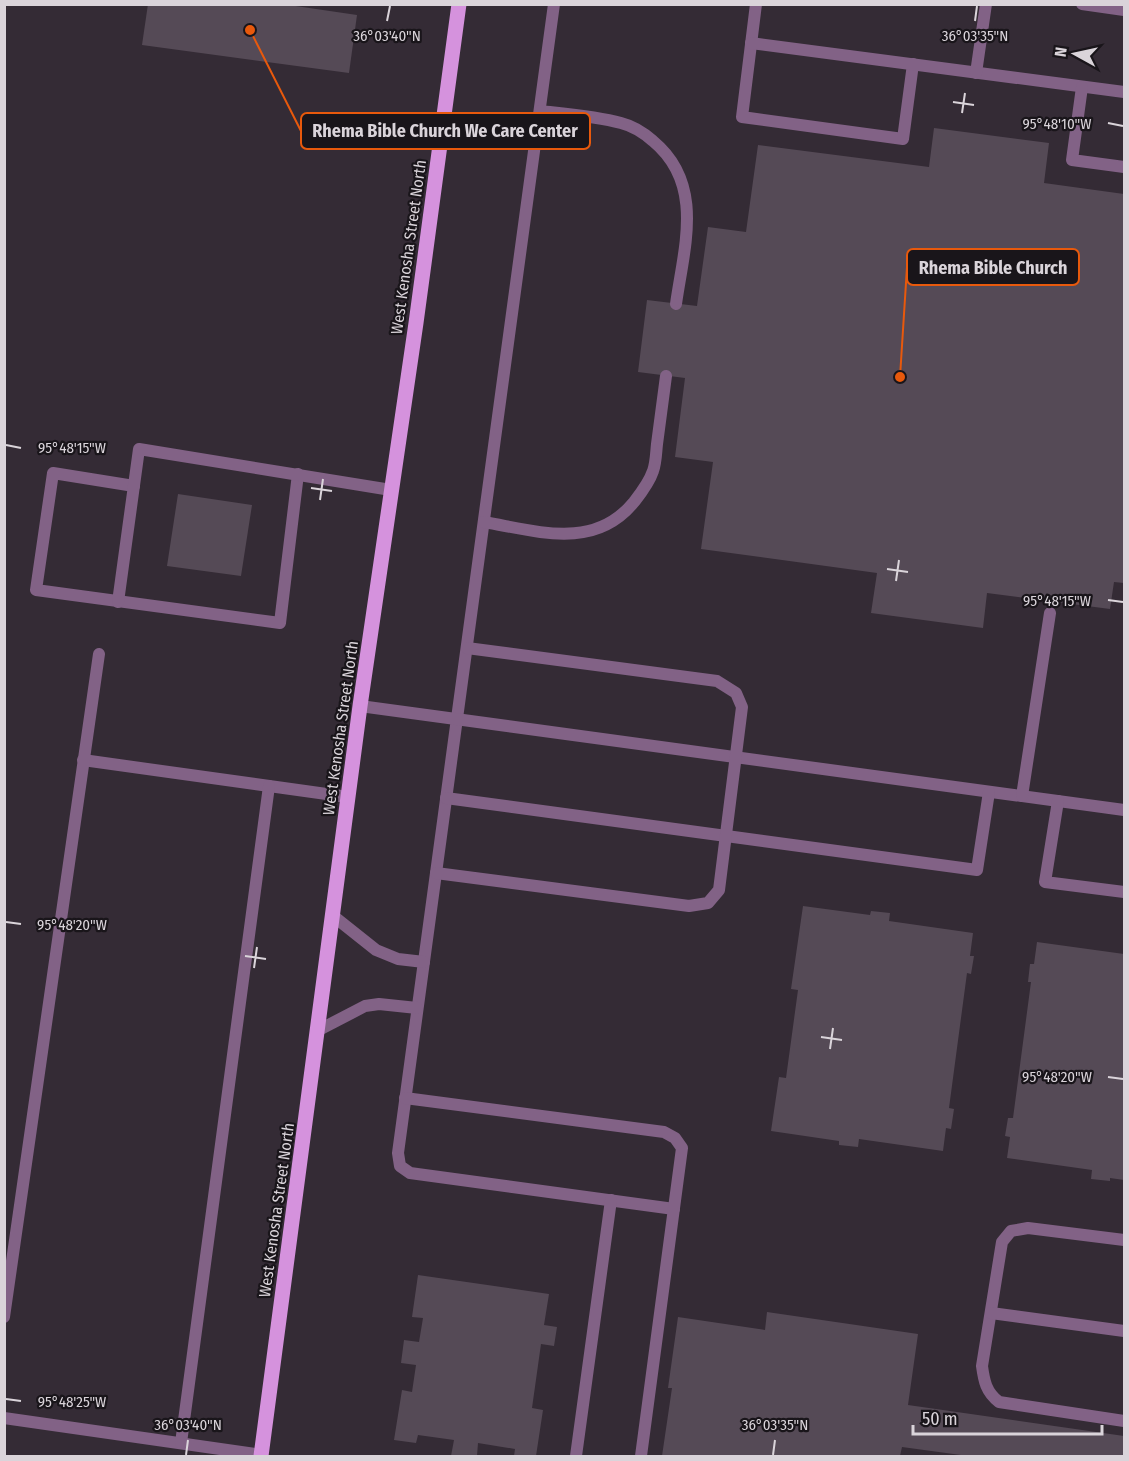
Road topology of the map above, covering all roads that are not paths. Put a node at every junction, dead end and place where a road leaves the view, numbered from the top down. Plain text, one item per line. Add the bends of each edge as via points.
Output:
1 (459, 4) edge
2 (554, 4) edge
3 (756, 4) edge
4 (986, 4) edge
5 (1082, 4) edge
6 (1125, 10) edge
7 (751, 43) junction
8 (913, 64) junction
9 (976, 73) junction
10 (1082, 87) junction
11 (1125, 92) edge
12 (540, 111) junction
13 (1125, 167) edge
14 (676, 304) dead end
15 (666, 376) dead end
16 (298, 474) junction
17 (134, 486) junction
18 (391, 490) junction
19 (484, 522) junction
20 (118, 602) junction
21 (1050, 612) dead end
22 (467, 648) junction
23 (99, 654) dead end
24 (360, 706) junction
25 (457, 720) junction
26 (736, 758) junction
27 (83, 760) junction
28 (269, 786) junction
29 (989, 792) junction
30 (1022, 796) junction
31 (348, 797) junction
32 (446, 798) junction
33 (1058, 801) junction
34 (1125, 810) edge
35 (726, 836) junction
36 (436, 873) junction
37 (1125, 892) edge
38 (332, 915) junction
39 (424, 962) junction
40 (417, 1008) junction
41 (317, 1031) junction
42 (405, 1098) junction
43 (611, 1200) junction
44 (674, 1209) junction
45 (1125, 1240) edge
46 (991, 1312) junction
47 (4, 1317) edge
48 (1125, 1331) edge
49 (4, 1418) edge
50 (1125, 1421) edge
51 (181, 1443) junction
52 (262, 1456) edge
53 (576, 1456) edge
54 (641, 1456) edge

1 - 18 main road, West Kenosha Street North
2 - 12 street
3 - 7 street
4 - 9 street
5 - 6 street
7 - 8 street
7 - 8 street via 742,117 903,139
8 - 9 street
9 - 10 street
10 - 11 street
10 - 13 street via 1072,160
12 - 14 street via 624,123 663,149 687,196 688,220
12 - 19 street
15 - 19 street via 653,470 642,492 612,524 573,534
16 - 17 street via 139,449
16 - 18 street
16 - 20 street via 280,623
17 - 20 street
17 - 20 street via 53,474 36,590
18 - 24 main road, West Kenosha Street North
19 - 22 street
21 - 30 street
22 - 25 street
22 - 26 street via 717,681 736,693 742,707
23 - 27 street
24 - 25 street
24 - 31 main road, West Kenosha Street North
25 - 26 street
25 - 32 street
26 - 29 street
26 - 35 street
27 - 28 street
27 - 47 street
28 - 31 street
28 - 51 street
29 - 30 street
29 - 35 street via 977,870
30 - 33 street
31 - 38 main road, West Kenosha Street North
32 - 35 street
32 - 36 street
33 - 34 street
33 - 37 street via 1046,882
35 - 36 street via 719,890 708,903 689,906
36 - 39 street
38 - 39 street via 376,950 398,959
38 - 41 main road, West Kenosha Street North
39 - 40 street
40 - 41 street via 365,1006
40 - 42 street
41 - 52 main road, West Kenosha Street North
42 - 43 street via 398,1153 400,1166 410,1173
42 - 44 street via 664,1132 682,1148
43 - 44 street
43 - 53 street
44 - 54 street
45 - 46 street via 1028,1228 1011,1231 1002,1242
46 - 48 street
46 - 50 street via 982,1366 985,1383 999,1402
49 - 51 street
51 - 52 street

